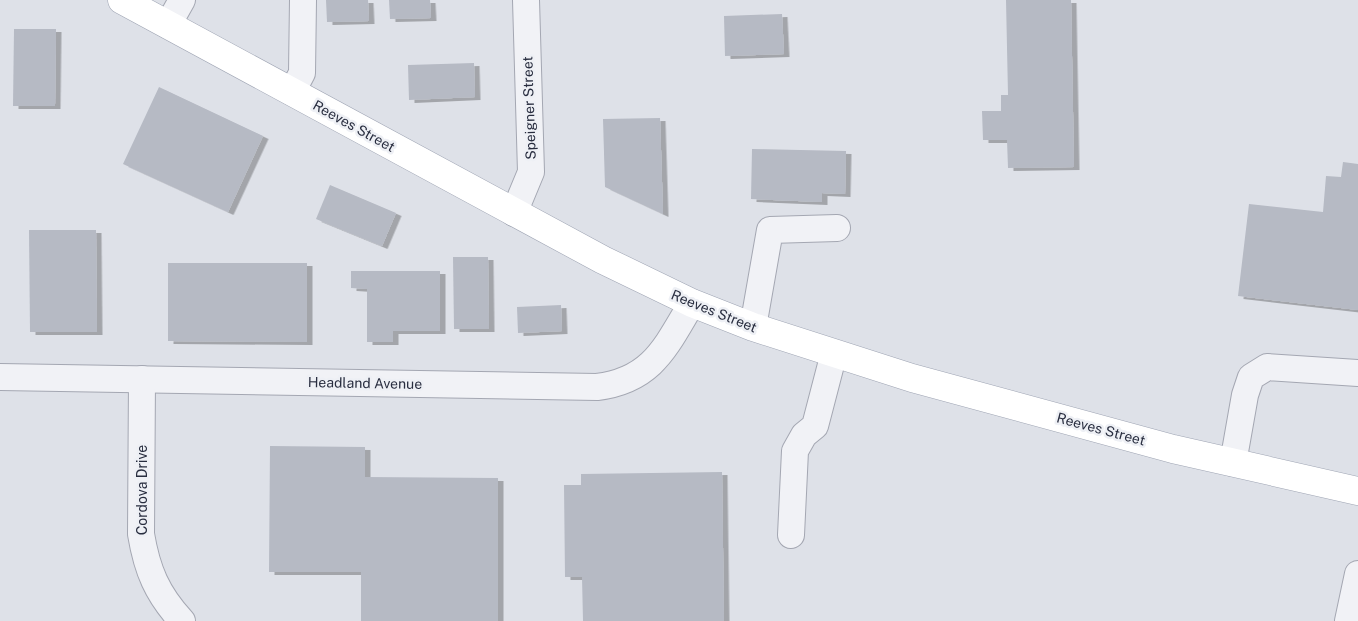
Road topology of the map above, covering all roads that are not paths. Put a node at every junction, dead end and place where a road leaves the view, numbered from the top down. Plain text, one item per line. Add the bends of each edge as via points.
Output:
1 (122, 0) edge
2 (182, 0) edge
3 (303, 0) edge
4 (526, 0) edge
5 (168, 25) junction
6 (292, 92) junction
7 (514, 213) junction
8 (837, 228) dead end
9 (692, 303) junction
10 (753, 327) junction
11 (834, 353) junction
12 (1358, 374) edge
13 (0, 377) edge
14 (142, 379) junction
15 (1233, 463) junction
16 (1358, 491) edge
17 (792, 535) dead end
18 (1358, 574) edge
19 (182, 621) edge
20 (1348, 621) edge

1 - 5 main road, Reeves Street
2 - 5 street
3 - 6 street via 302,73
4 - 7 street, Speigner Street via 531,172
5 - 6 main road, Reeves Street
6 - 7 main road, Reeves Street
7 - 9 main road, Reeves Street
8 - 10 street via 770,230
9 - 10 main road, Reeves Street
9 - 14 street, Headland Avenue via 649,366 635,376 597,387
10 - 11 main road, Reeves Street
11 - 15 main road, Reeves Street via 912,378
11 - 17 street via 815,426 804,435 795,451
12 - 15 street via 1267,367 1251,377
13 - 14 street, Headland Avenue
14 - 19 street, Cordova Drive via 141,534 144,554 158,591
15 - 16 main road, Reeves Street
18 - 20 street

